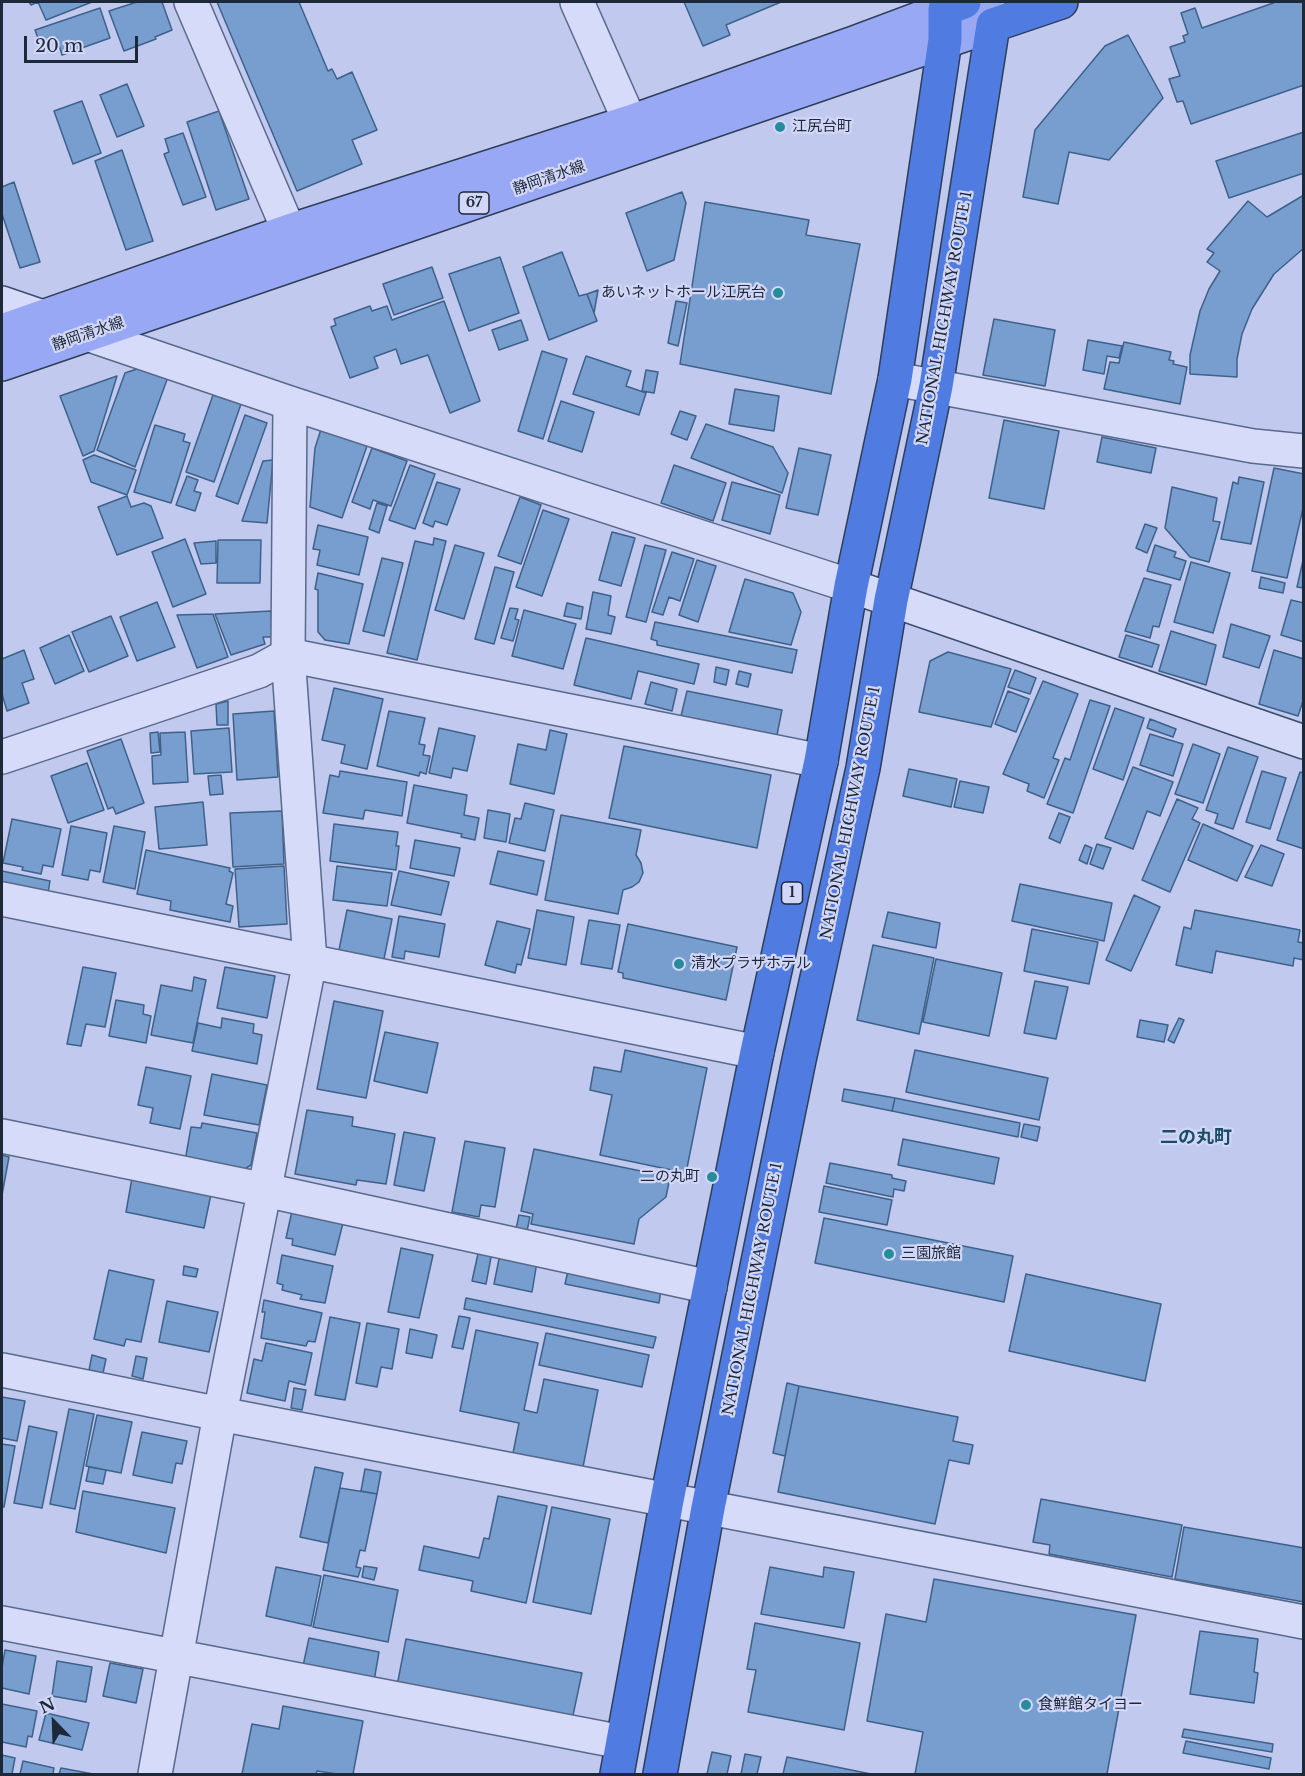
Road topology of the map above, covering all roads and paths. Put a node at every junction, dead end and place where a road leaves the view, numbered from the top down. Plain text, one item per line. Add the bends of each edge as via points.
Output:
1 (191, 2) edge
2 (577, 2) edge
3 (1061, 2) edge
4 (949, 13) edge
5 (990, 13) edge
6 (630, 122) junction
7 (289, 231) junction
8 (2, 303) edge
9 (43, 317) junction
10 (2, 331) edge
11 (86, 335) junction
12 (2, 364) edge
13 (895, 379) junction
14 (936, 386) junction
15 (290, 403) junction
16 (1304, 451) edge
17 (851, 586) junction
18 (891, 600) junction
19 (288, 655) junction
20 (1304, 742) edge
21 (2, 757) edge
22 (821, 761) junction
23 (2, 899) edge
24 (310, 961) junction
25 (758, 1052) junction
26 (2, 1136) edge
27 (265, 1190) junction
28 (710, 1287) junction
29 (2, 1370) edge
30 (220, 1414) junction
31 (667, 1500) junction
32 (708, 1508) junction
33 (1304, 1622) edge
34 (2, 1623) edge
35 (177, 1658) junction
36 (622, 1742) junction
37 (155, 1774) edge
38 (616, 1774) edge
39 (660, 1774) edge

1 - 7 street
2 - 6 street
3 - 5 highway
4 - 5 main road, 静岡清水線 / 67
4 - 6 main road, 静岡清水線 / 67
4 - 11 main road, 静岡清水線 / 67 via 627,152
4 - 13 highway, 1
5 - 14 highway, NATIONAL HIGHWAY ROUTE 1
6 - 7 main road, 静岡清水線 / 67
7 - 9 main road, 静岡清水線 / 67
8 - 9 street
9 - 10 main road, 静岡清水線 / 67
9 - 11 street
11 - 12 main road, 静岡清水線 / 67
11 - 15 street
13 - 14 street
13 - 17 highway, 1
14 - 16 street via 1253,446
14 - 18 highway, NATIONAL HIGHWAY ROUTE 1
15 - 17 street
15 - 19 street
17 - 18 street
17 - 22 highway, 1
18 - 20 street
18 - 32 highway, NATIONAL HIGHWAY ROUTE 1 via 863,768
19 - 21 street via 259,671
19 - 22 street
19 - 24 street
22 - 25 highway, 1
23 - 24 street
24 - 25 street
24 - 27 street
25 - 28 highway, 1
26 - 27 street
27 - 28 street
27 - 30 street
28 - 31 highway, 1
29 - 30 street
30 - 31 street
30 - 35 street
31 - 32 street
31 - 36 highway, 1
32 - 33 street
32 - 39 highway, NATIONAL HIGHWAY ROUTE 1
34 - 35 street
35 - 36 street
35 - 37 street
36 - 38 highway, 1

